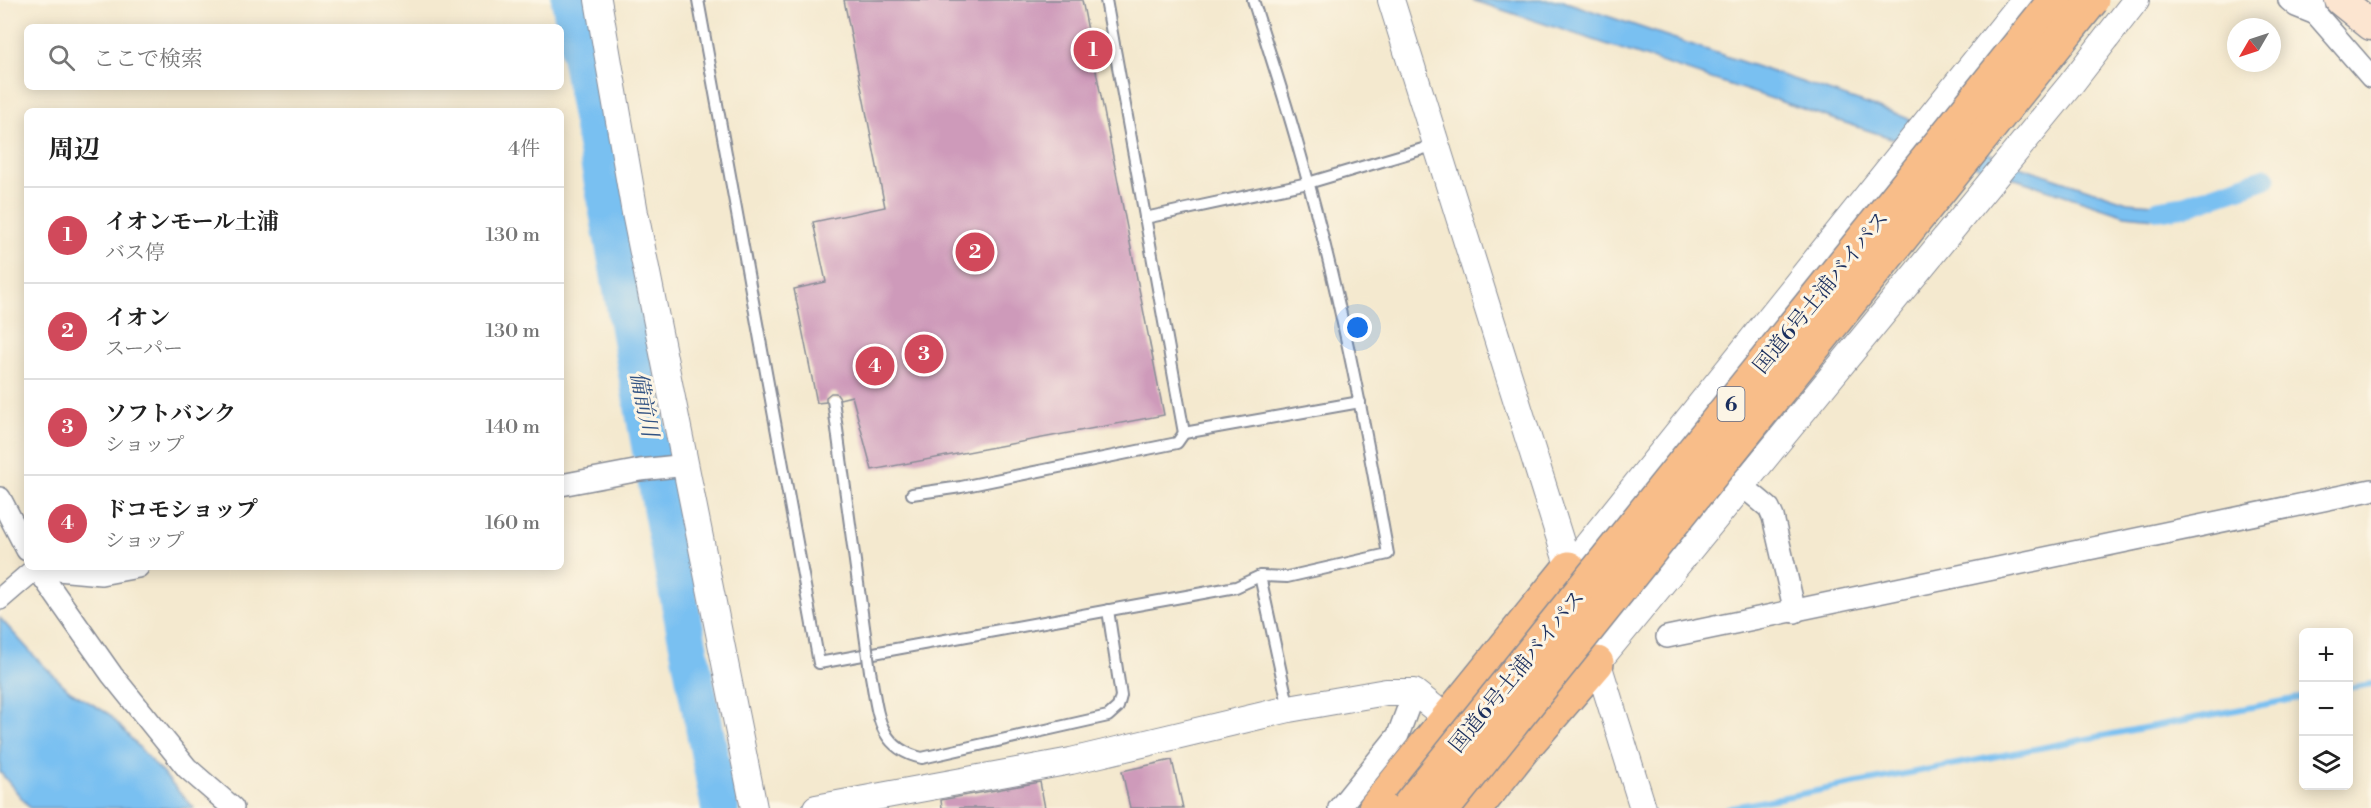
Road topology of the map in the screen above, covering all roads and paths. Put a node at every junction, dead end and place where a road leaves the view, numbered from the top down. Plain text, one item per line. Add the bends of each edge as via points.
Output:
1 (598, 0) edge
2 (698, 0) edge
3 (1106, 0) edge
4 (1253, 0) edge
5 (1391, 0) edge
6 (2024, 0) edge
7 (2055, 0) edge
8 (2092, 0) edge
9 (2136, 0) edge
10 (2289, 0) edge
11 (2323, 5) edge
12 (2371, 25) edge
13 (2371, 77) edge
14 (1437, 145) junction
15 (1308, 183) junction
16 (1145, 218) junction
17 (833, 400) dead end
18 (1360, 402) junction
19 (1677, 432) junction
20 (1184, 433) junction
21 (676, 466) junction
22 (564, 484) edge
23 (1742, 485) junction
24 (2371, 490) edge
25 (912, 494) dead end
26 (0, 498) edge
27 (24, 544) edge
28 (1569, 568) junction
29 (33, 570) edge
30 (38, 570) edge
31 (64, 570) edge
32 (122, 570) edge
33 (1260, 576) junction
34 (0, 599) edge
35 (1108, 610) junction
36 (1795, 612) junction
37 (1667, 637) dead end
38 (1597, 663) junction
39 (1414, 692) junction
40 (1289, 709) junction
41 (1448, 717) junction
42 (1522, 750) junction
43 (233, 808) edge
44 (754, 808) edge
45 (816, 808) edge
46 (1339, 808) edge
47 (1375, 808) edge
48 (1407, 808) edge
49 (1444, 808) edge
50 (1476, 808) edge
51 (1643, 808) edge

1 - 21 street
2 - 35 lane via 819,663
3 - 16 lane
4 - 15 lane
5 - 14 street
6 - 19 street
7 - 48 highway, 国道6号土浦バイパス / 6, bridge
8 - 49 highway, 国道6号土浦バイパス / 6, bridge
9 - 23 street
10 - 11 street via 2296,6
11 - 12 main road
11 - 13 street
14 - 15 lane
14 - 28 street
15 - 16 lane
15 - 18 lane
16 - 20 lane
17 - 35 lane, bridge via 881,725 890,741 906,754 922,758 1108,717 1118,708 1121,696
18 - 20 lane
18 - 33 lane via 1388,554 1287,577
19 - 23 street
19 - 28 street
20 - 25 lane via 1177,442
21 - 22 street
21 - 44 street
23 - 36 street via 1769,508 1773,517
23 - 38 street
24 - 36 street
26 - 27 street
28 - 38 street
28 - 41 highway
29 - 34 street
30 - 43 street via 112,675 187,768
31 - 32 street via 101,574
33 - 35 lane via 1236,587
33 - 40 lane
36 - 37 street
38 - 42 highway
38 - 51 street
39 - 40 street via 1386,692
39 - 41 street
39 - 46 street via 1398,735
40 - 45 street via 1071,761
41 - 42 street via 1478,744 1501,753
41 - 47 highway
42 - 50 highway

